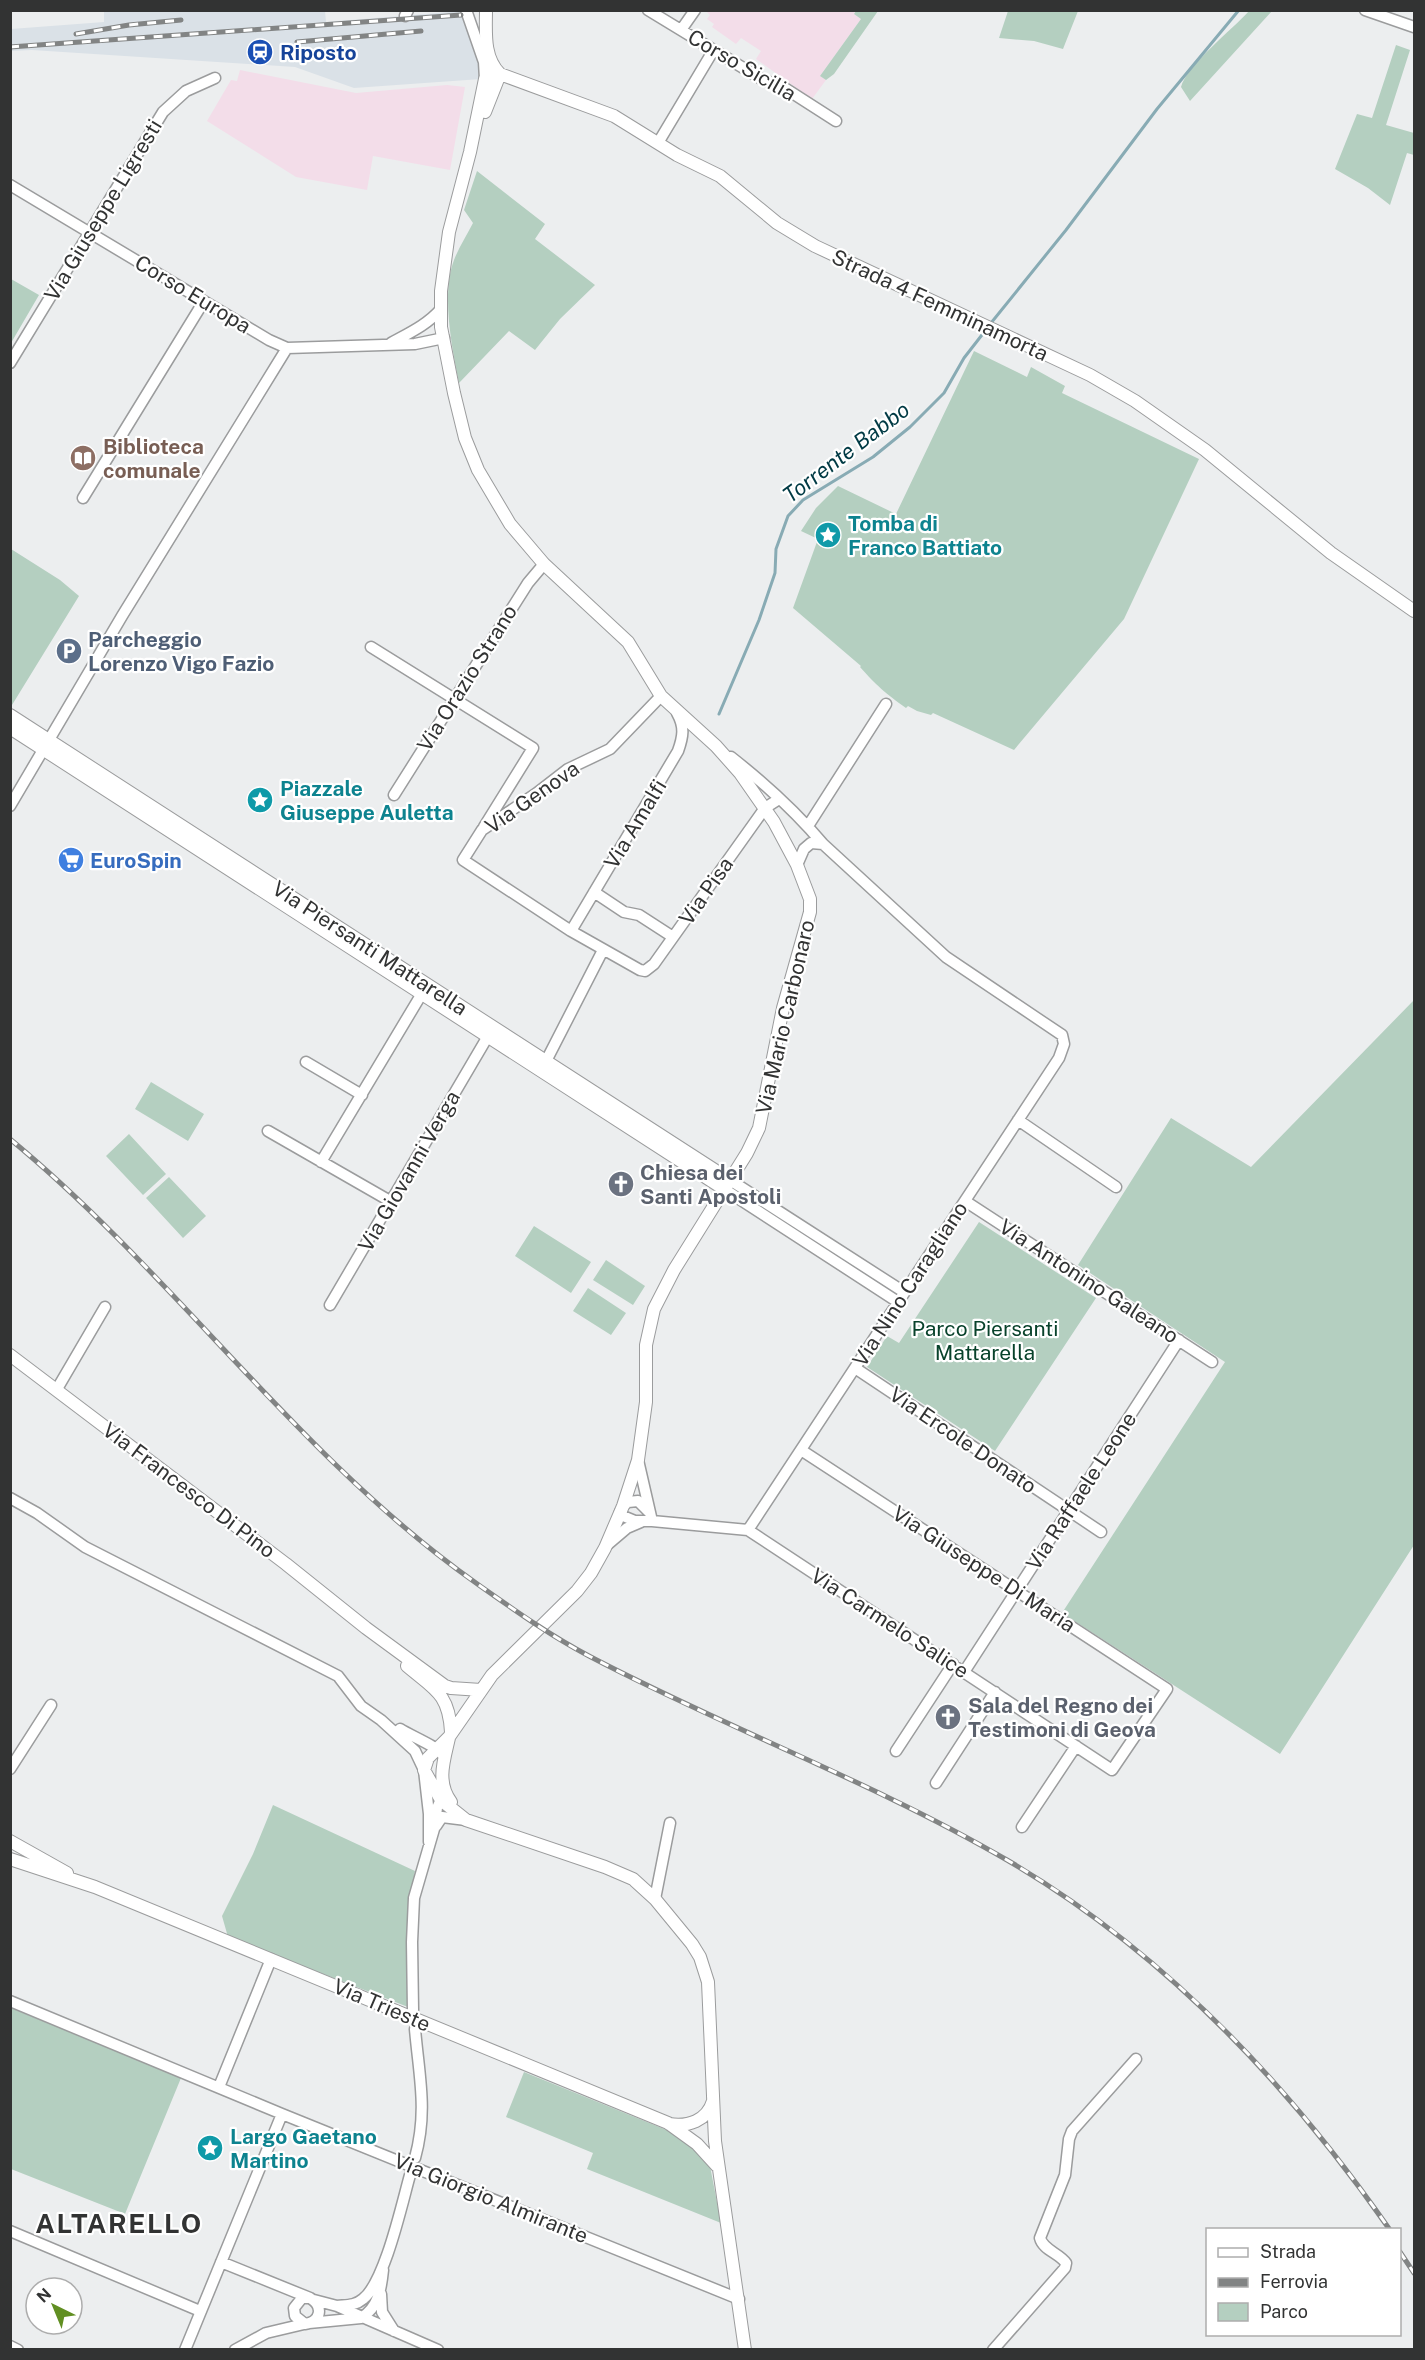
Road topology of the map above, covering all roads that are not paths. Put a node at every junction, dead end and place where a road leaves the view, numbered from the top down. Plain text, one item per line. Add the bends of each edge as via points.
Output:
1 (466, 10) edge
2 (486, 10) edge
3 (648, 10) edge
4 (695, 10) edge
5 (1365, 10) edge
6 (1414, 27) edge
7 (681, 30) junction
8 (713, 51) junction
9 (493, 68) junction
10 (215, 78) dead end
11 (836, 121) dead end
12 (658, 143) junction
13 (470, 152) junction
14 (10, 185) edge
15 (89, 231) junction
16 (204, 301) junction
17 (441, 309) junction
18 (444, 338) junction
19 (391, 343) junction
20 (287, 348) junction
21 (10, 363) edge
22 (83, 498) dead end
23 (544, 564) junction
24 (1414, 611) edge
25 (371, 647) dead end
26 (661, 696) junction
27 (454, 699) junction
28 (886, 704) dead end
29 (677, 713) junction
30 (10, 715) edge
31 (10, 728) edge
32 (46, 744) junction
33 (716, 746) junction
34 (393, 795) dead end
35 (779, 799) junction
36 (10, 806) edge
37 (765, 807) junction
38 (808, 826) junction
39 (482, 830) junction
40 (823, 844) junction
41 (797, 865) junction
42 (594, 892) junction
43 (571, 930) junction
44 (673, 937) junction
45 (603, 950) junction
46 (645, 971) joint
47 (421, 995) junction
48 (448, 998) junction
49 (490, 1031) junction
50 (306, 1062) dead end
51 (543, 1066) junction
52 (362, 1095) junction
53 (1018, 1120) junction
54 (268, 1131) dead end
55 (321, 1162) junction
56 (727, 1185) junction
57 (1116, 1187) dead end
58 (390, 1201) junction
59 (965, 1201) junction
60 (904, 1292) junction
61 (898, 1302) junction
62 (330, 1305) dead end
63 (105, 1307) dead end
64 (1179, 1340) junction
65 (10, 1355) edge
66 (1212, 1362) dead end
67 (855, 1368) junction
68 (57, 1389) junction
69 (801, 1450) junction
70 (638, 1460) junction
71 (10, 1498) edge
72 (621, 1509) junction
73 (1068, 1510) junction
74 (648, 1519) junction
75 (748, 1530) junction
76 (1101, 1532) dead end
77 (605, 1548) junction
78 (1017, 1590) junction
79 (366, 1628) junction
80 (953, 1664) junction
81 (964, 1672) junction
82 (452, 1688) junction
83 (481, 1690) junction
84 (995, 1692) junction
85 (445, 1700) junction
86 (51, 1705) dead end
87 (467, 1709) junction
88 (381, 1719) junction
89 (450, 1735) junction
90 (1076, 1746) junction
91 (896, 1751) dead end
92 (440, 1754) junction
93 (10, 1768) edge
94 (424, 1770) junction
95 (1112, 1770) joint
96 (936, 1783) dead end
97 (443, 1796) junction
98 (466, 1820) junction
99 (670, 1823) dead end
100 (481, 1825) junction
101 (1022, 1827) dead end
102 (434, 1829) junction
103 (10, 1841) edge
104 (429, 1842) junction
105 (10, 1859) edge
106 (95, 1887) junction
107 (655, 1899) junction
108 (272, 1959) junction
109 (10, 2001) edge
110 (413, 2010) dead end
111 (415, 2029) dead end
112 (1136, 2059) dead end
113 (219, 2087) junction
114 (713, 2101) junction
115 (282, 2114) junction
116 (688, 2129) junction
117 (714, 2135) junction
118 (415, 2158) dead end
119 (720, 2172) junction
120 (410, 2175) dead end
121 (10, 2231) edge
122 (221, 2262) junction
123 (384, 2262) junction
124 (381, 2293) junction
125 (312, 2299) junction
126 (739, 2299) junction
127 (337, 2306) junction
128 (200, 2311) junction
129 (361, 2318) junction
130 (307, 2324) junction
131 (394, 2332) junction
132 (10, 2346) edge
133 (185, 2347) edge
134 (18, 2349) edge
135 (235, 2349) edge
136 (438, 2349) edge
137 (745, 2349) edge
138 (993, 2349) edge

1 - 9 street
2 - 9 street via 486,49
3 - 7 street, Corso Sicilia
4 - 7 street
5 - 6 street
7 - 8 street, Corso Sicilia
8 - 11 street, Corso Sicilia via 783,87
8 - 12 street
9 - 12 street, Strada 4 Femminamorta via 614,116
9 - 13 street
9 - 13 street via 485,79
10 - 15 street, Via Giuseppe Ligresti via 186,91 163,112
12 - 24 street, Strada 4 Femminamorta via 720,176 777,223 815,246 1090,375 1145,407 1205,450 1331,553
13 - 17 street, Via Mario Carbonaro via 449,232
14 - 15 street, Corso Europa
15 - 16 street, Corso Europa
15 - 21 street, Via Giuseppe Ligresti
16 - 20 street, Corso Europa
16 - 22 street
17 - 18 street, Via Mario Carbonaro
17 - 19 street via 419,328
18 - 19 street, Corso Europa via 415,344
18 - 23 street, Via Mario Carbonaro via 456,404 477,470 510,524
19 - 20 street, Corso Europa
20 - 32 street
23 - 26 street, Via Mario Carbonaro via 628,642
23 - 27 street, Via Orazio Strano
25 - 27 street
26 - 29 street, Via Mario Carbonaro
26 - 39 street, Via Genova via 610,749 568,769
27 - 34 street, Via Orazio Strano
27 - 39 street via 533,748
28 - 38 street
29 - 33 street, Via Mario Carbonaro
29 - 42 street, Via Amalfi via 683,733 678,751
30 - 32 street, Via Piersanti Mattarella
31 - 32 street, Via Piersanti Mattarella
32 - 36 street
32 - 47 street, Via Piersanti Mattarella
32 - 48 street, Via Piersanti Mattarella
33 - 35 street
33 - 37 street, Via Mario Carbonaro
35 - 37 street
35 - 38 street
37 - 41 street, Via Mario Carbonaro
37 - 44 street, Via Pisa
38 - 40 street
39 - 43 street, Via Genova via 463,860
40 - 41 street via 811,843
40 - 53 street, Via Nino Caragliano via 946,957 1062,1035 1063,1051
41 - 56 street, Via Mario Carbonaro via 810,899 807,926 783,1008 759,1128
42 - 43 street, Via Amalfi
42 - 44 street
43 - 45 street, Via Genova
44 - 46 street, Via Pisa
45 - 46 street, Via Genova
45 - 51 street
47 - 48 street via 431,992
47 - 49 street, Via Piersanti Mattarella
47 - 52 street
48 - 49 street, Via Piersanti Mattarella
49 - 51 street, Via Piersanti Mattarella
49 - 58 street, Via Giovanni Verga
50 - 52 street
51 - 56 street, Via Piersanti Mattarella
52 - 55 street
53 - 57 street
53 - 59 street, Via Nino Caragliano
54 - 55 street
55 - 58 street
56 - 60 street
56 - 61 street
56 - 70 street, Via Mario Carbonaro via 654,1309 646,1345 646,1402
58 - 62 street, Via Giovanni Verga
59 - 60 street, Via Nino Caragliano
59 - 64 street, Via Antonino Galeano
60 - 61 street, Via Nino Caragliano
61 - 67 street, Via Nino Caragliano
63 - 68 street
64 - 66 street, Via Antonino Galeano
64 - 73 street, Via Raffaele Leone
65 - 68 street, Via Francesco Di Pino
67 - 69 street, Via Nino Caragliano
67 - 73 street, Via Ercole Donato
68 - 79 street, Via Francesco Di Pino
69 - 75 street, Via Nino Caragliano
69 - 78 street, Via Giuseppe Di Maria
70 - 72 street, Via Mario Carbonaro
70 - 74 street
71 - 88 street via 85,1547 338,1677 362,1706
72 - 74 street via 628,1519
72 - 74 street via 628,1502 638,1501
72 - 77 street, Via Mario Carbonaro
73 - 76 street, Via Ercole Donato
73 - 78 street, Via Raffaele Leone
74 - 75 street, Via Carmelo Salice
74 - 77 street via 621,1533
75 - 80 street, Via Carmelo Salice
77 - 83 street, Via Mario Carbonaro via 577,1591
78 - 81 street, Via Raffaele Leone
78 - 95 street, Via Giuseppe Di Maria via 1167,1689
79 - 82 street
79 - 85 street
80 - 81 street, Via Carmelo Salice
80 - 91 street
81 - 84 street, Via Carmelo Salice
82 - 83 street
82 - 87 street
83 - 87 street, Via Mario Carbonaro
84 - 90 street, Via Carmelo Salice
84 - 96 street
85 - 87 street
85 - 89 street
86 - 93 street
87 - 89 street, Via Mario Carbonaro
88 - 92 street
88 - 94 street via 415,1751
89 - 92 street
90 - 95 street, Via Carmelo Salice
90 - 101 street
92 - 94 street via 428,1758
92 - 97 street
94 - 97 street
94 - 104 street
97 - 98 street
97 - 100 street
97 - 102 street
98 - 100 street
98 - 102 street via 442,1817
99 - 107 street
100 - 107 street via 622,1873
102 - 104 street
103 - 106 street
104 - 110 street via 414,1898
105 - 106 street
106 - 108 street, Via Trieste
107 - 114 street via 692,1944 704,1966
108 - 113 street
108 - 116 street, Via Trieste
109 - 113 street, Via Giorgio Almirante
111 - 118 street via 423,2100
112 - 138 street via 1069,2139 1065,2175 1040,2238 1044,2246 1063,2259 1065,2268
113 - 115 street, Via Giorgio Almirante
114 - 116 street
114 - 117 street
115 - 122 street
115 - 126 street, Via Giorgio Almirante
116 - 117 street via 707,2142
116 - 119 street
117 - 119 street
119 - 126 street
120 - 123 street
121 - 128 street
122 - 125 street
122 - 128 street
123 - 124 street
123 - 127 street via 367,2295 353,2305
124 - 129 street
124 - 131 street via 382,2312
125 - 127 street
125 - 130 street via 320,2311 317,2319
125 - 130 street via 298,2301 294,2308 295,2316
126 - 137 street
127 - 129 street
128 - 133 street
129 - 130 street
129 - 131 street
130 - 135 street via 266,2332
131 - 136 street
132 - 134 street

